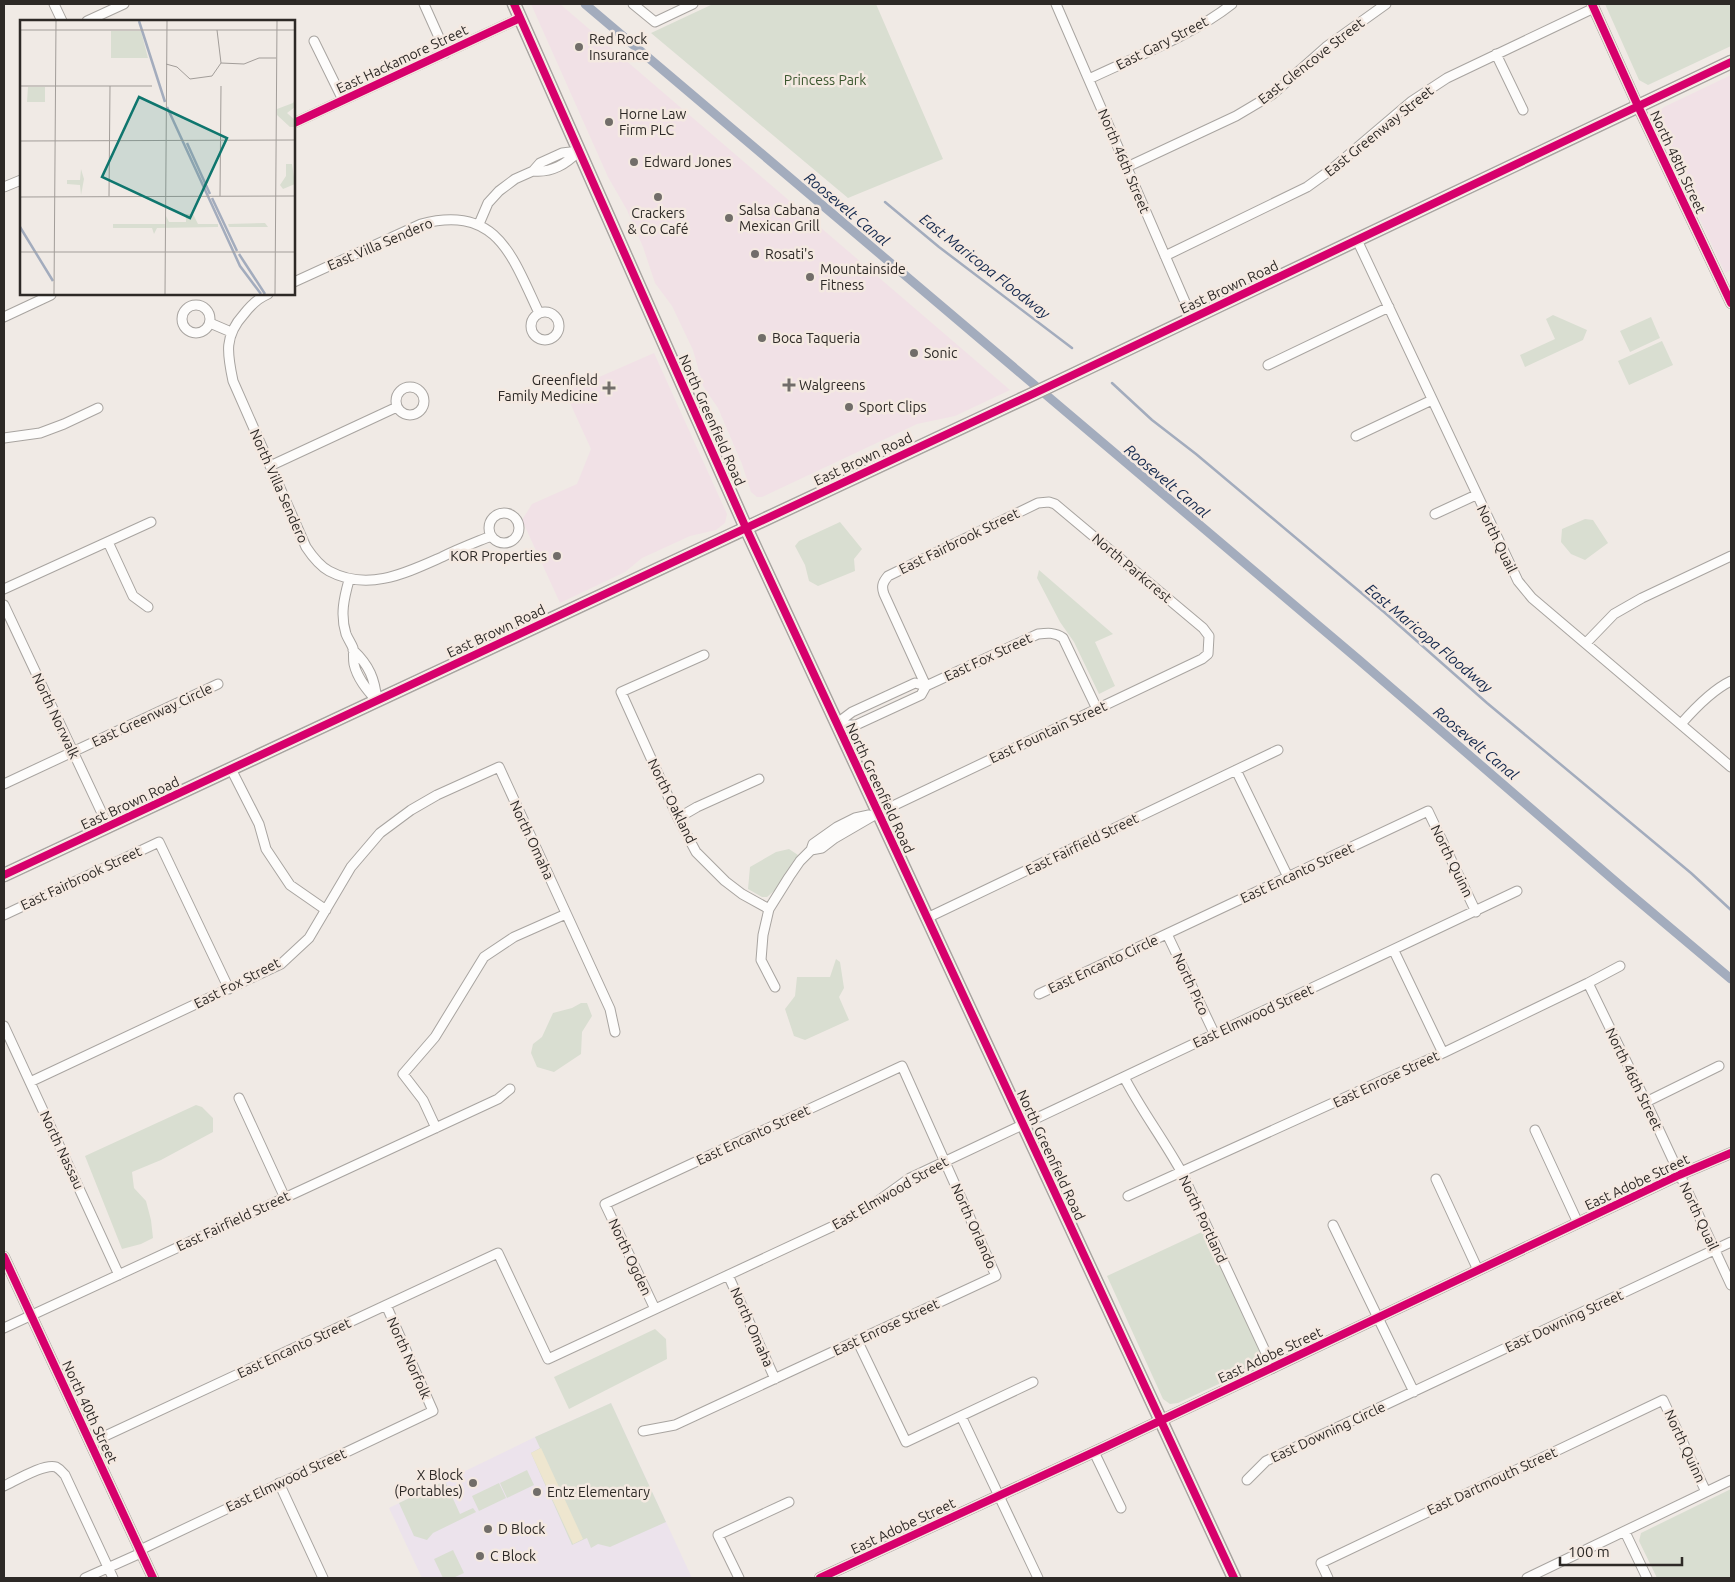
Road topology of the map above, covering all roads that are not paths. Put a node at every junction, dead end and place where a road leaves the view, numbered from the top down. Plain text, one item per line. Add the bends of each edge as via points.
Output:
1 (54, 4) edge
2 (124, 4) edge
3 (424, 4) edge
4 (514, 4) edge
5 (633, 4) edge
6 (693, 4) edge
7 (1056, 4) edge
8 (1232, 4) edge
9 (1386, 4) edge
10 (1593, 6) edge
11 (520, 18) junction
12 (62, 20) edge
13 (89, 20) edge
14 (314, 41) dead end
15 (446, 53) junction
16 (1496, 54) junction
17 (1731, 62) edge
18 (1089, 80) junction
19 (344, 100) junction
20 (1638, 106) junction
21 (1523, 110) dead end
22 (295, 123) edge
23 (579, 151) junction
24 (1127, 166) junction
25 (20, 180) edge
26 (4, 187) edge
27 (479, 224) junction
28 (1357, 240) junction
29 (1165, 256) junction
30 (295, 282) edge
31 (51, 295) dead end
32 (266, 295) edge
33 (1731, 303) edge
34 (1389, 307) junction
35 (539, 313) dead end
36 (4, 317) edge
37 (1192, 318) junction
38 (210, 323) dead end
39 (231, 332) junction
40 (1268, 365) dead end
41 (1432, 400) junction
42 (397, 407) dead end
43 (98, 408) dead end
44 (1356, 436) dead end
45 (4, 438) edge
46 (270, 466) junction
47 (1476, 495) junction
48 (1044, 503) joint
49 (1435, 514) dead end
50 (152, 522) dead end
51 (746, 528) junction
52 (491, 536) dead end
53 (108, 542) junction
54 (1731, 556) edge
55 (349, 580) junction
56 (4, 589) edge
57 (4, 605) edge
58 (148, 607) dead end
59 (1586, 643) junction
60 (1209, 644) joint
61 (704, 655) dead end
62 (1731, 681) edge
63 (218, 684) dead end
64 (926, 686) junction
65 (898, 691) junction
66 (376, 701) junction
67 (903, 703) junction
68 (1097, 709) junction
69 (836, 724) junction
70 (1681, 724) junction
71 (1278, 750) dead end
72 (74, 752) junction
73 (499, 767) joint
74 (1731, 767) edge
75 (231, 769) junction
76 (1236, 770) junction
77 (759, 779) dead end
78 (4, 784) edge
79 (1428, 811) joint
80 (878, 813) junction
81 (678, 818) junction
82 (108, 826) junction
83 (4, 875) edge
84 (1288, 877) junction
85 (1517, 891) dead end
86 (770, 909) junction
87 (326, 910) junction
88 (1476, 912) junction
89 (566, 914) junction
90 (4, 915) edge
91 (927, 918) junction
92 (1167, 934) junction
93 (1394, 951) junction
94 (1620, 966) dead end
95 (1588, 983) junction
96 (775, 987) dead end
97 (229, 989) junction
98 (1039, 994) dead end
99 (4, 1026) edge
100 (615, 1032) dead end
101 (1214, 1035) junction
102 (1443, 1053) junction
103 (902, 1066) joint
104 (1719, 1066) dead end
105 (1124, 1077) junction
106 (30, 1082) junction
107 (510, 1089) dead end
108 (239, 1098) dead end
109 (1646, 1102) junction
110 (1023, 1125) junction
111 (436, 1128) junction
112 (1535, 1130) dead end
113 (1731, 1153) edge
114 (946, 1161) junction
115 (1182, 1173) junction
116 (1679, 1175) junction
117 (1436, 1179) dead end
118 (1128, 1196) dead end
119 (285, 1198) junction
120 (605, 1204) joint
121 (1578, 1222) junction
122 (1333, 1225) dead end
123 (1731, 1242) edge
124 (1714, 1250) junction
125 (4, 1257) edge
126 (1478, 1270) junction
127 (119, 1275) junction
128 (728, 1275) junction
129 (996, 1276) joint
130 (1731, 1285) edge
131 (386, 1305) junction
132 (654, 1310) junction
133 (31, 1315) junction
134 (1378, 1318) junction
135 (4, 1328) edge
136 (857, 1340) junction
137 (548, 1359) joint
138 (1273, 1368) junction
139 (775, 1379) junction
140 (1033, 1382) dead end
141 (1414, 1392) junction
142 (1663, 1400) joint
143 (434, 1411) joint
144 (962, 1416) junction
145 (1160, 1421) junction
146 (643, 1431) dead end
147 (90, 1443) junction
148 (1094, 1452) junction
149 (1247, 1480) dead end
150 (1731, 1480) edge
151 (279, 1483) junction
152 (4, 1486) edge
153 (1706, 1492) junction
154 (998, 1495) junction
155 (789, 1502) dead end
156 (1121, 1508) dead end
157 (1625, 1532) junction
158 (140, 1551) junction
159 (108, 1568) junction
160 (85, 1578) edge
161 (113, 1578) edge
162 (153, 1578) edge
163 (323, 1578) edge
164 (739, 1578) edge
165 (820, 1578) edge
166 (1038, 1578) edge
167 (1234, 1578) edge
168 (1328, 1578) edge
169 (1527, 1578) edge
170 (1647, 1578) edge

1 - 12 street
2 - 13 street
3 - 15 street
4 - 11 main road, North Greenfield Road
5 - 6 street via 654,22
7 - 18 street, North 46th Street
8 - 18 street, East Gary Street via 1208,21
9 - 24 street, East Glencove Street via 1326,47 1273,94 1236,116
10 - 16 street, East Greenway Street
10 - 20 street, North 48th Street
11 - 15 street, East Hackamore Street
11 - 23 main road, North Greenfield Road
14 - 19 street
15 - 19 street, East Hackamore Street
16 - 21 street
16 - 29 street, East Greenway Street via 1447,78 1412,101 1308,187
17 - 20 main road, East Brown Road
18 - 24 street, North 46th Street
19 - 22 street, East Hackamore Street
20 - 28 main road, East Brown Road
20 - 33 street, North 48th Street
23 - 27 street via 566,164 544,172 534,171 499,191 488,203
23 - 51 main road, North Greenfield Road
24 - 29 street, North 46th Street
25 - 26 street
27 - 30 street, East Villa Sendero via 452,219 421,224
27 - 35 street via 514,259
28 - 34 street, North Quail
28 - 37 main road, East Brown Road
29 - 37 street, North 46th Street
31 - 36 street
32 - 39 street via 247,309
34 - 40 street
34 - 41 street, North Quail
37 - 51 main road, East Brown Road
38 - 39 street
39 - 46 street, North Villa Sendero via 228,348 233,381
41 - 44 street
41 - 47 street, North Quail
42 - 46 street
43 - 45 street via 40,433
46 - 55 street, North Villa Sendero via 306,547 328,571
47 - 49 street
47 - 59 street, North Quail via 1518,581 1532,598
48 - 60 street, North Parkcrest via 1055,504 1203,628 1209,636
48 - 64 street, East Fairbrook Street via 1038,503 888,576 883,582 882,588
50 - 53 street
51 - 66 main road, East Brown Road
51 - 69 main road, North Greenfield Road
52 - 55 street via 404,574 379,581
53 - 56 street
53 - 58 street via 132,596
54 - 59 street via 1614,614
55 - 66 street via 342,614 346,634 353,650 364,660 375,684
57 - 72 street, North Norwalk
59 - 70 street, North Quail
60 - 68 street, East Fountain Street via 1208,654 1202,659
61 - 81 street, North Oakland via 621,692
62 - 70 street via 1694,709
63 - 72 street, East Greenway Circle
64 - 65 street, East Fox Street via 915,683
64 - 67 street, East Fox Street via 921,695
64 - 68 street, East Fox Street via 1038,634 1052,633 1063,638
65 - 67 street
65 - 69 street, East Fox Street via 852,712
66 - 75 main road, East Brown Road
67 - 69 street, East Fox Street via 856,725
68 - 80 street, East Fountain Street
69 - 80 main road, North Greenfield Road
70 - 74 street, North Quail
71 - 76 street, East Fairfield Street
72 - 78 street, East Greenway Circle
72 - 82 street, North Norwalk
73 - 87 street, East Fox Street via 437,795 380,833 351,867
73 - 89 street, North Omaha
75 - 82 main road, East Brown Road
75 - 87 street via 259,824 266,849 290,885
76 - 84 street
76 - 91 street, East Fairfield Street
77 - 81 street
79 - 84 street, East Encanto Street
79 - 88 street, North Quinn
80 - 86 street, East Fountain Street via 832,835 822,848 811,850 788,877
80 - 91 main road, North Greenfield Road
81 - 86 street, North Oakland via 696,852 725,881
82 - 83 main road, East Brown Road
84 - 92 street, East Encanto Street
85 - 88 street, East Elmwood Street
86 - 96 street, East Fountain Street via 761,960
87 - 97 street, East Fox Street via 309,938 281,964
88 - 93 street, East Elmwood Street
89 - 100 street, North Omaha via 610,1009
89 - 111 street via 514,936 484,957 435,1037 403,1074 423,1100
90 - 97 street, East Fairbrook Street via 159,842
91 - 110 main road, North Greenfield Road
92 - 98 street, East Encanto Circle
92 - 101 street, North Pico
93 - 101 street, East Elmwood Street
93 - 102 street
94 - 95 street, East Enrose Street
95 - 102 street, East Enrose Street
95 - 109 street, North 46th Street
97 - 106 street, East Fox Street
99 - 106 street, North Nassau
101 - 105 street, East Elmwood Street
102 - 115 street, East Enrose Street
103 - 114 street, North Orlando
103 - 120 street, East Encanto Street
104 - 109 street
105 - 110 street, East Elmwood Street
105 - 115 street, North Portland
106 - 127 street, North Nassau
107 - 111 street, East Fairfield Street via 498,1099
108 - 119 street
109 - 116 street, North 46th Street
110 - 114 street, East Elmwood Street
110 - 145 main road, North Greenfield Road
111 - 119 street, East Fairfield Street
112 - 121 street
113 - 116 street, East Adobe Street
114 - 128 street, East Elmwood Street via 910,1178 842,1222
114 - 129 street, North Orlando
115 - 118 street, East Enrose Street
115 - 138 street, North Portland
116 - 121 street, East Adobe Street
116 - 124 street, North Quail
117 - 126 street
119 - 127 street, East Fairfield Street
120 - 132 street, North Ogden
121 - 126 street, East Adobe Street
122 - 134 street
123 - 124 street
124 - 130 street, North Quail
124 - 141 street, East Downing Street
125 - 133 street, North 40th Street
126 - 134 street, East Adobe Street
127 - 133 street, East Fairfield Street
128 - 132 street, East Elmwood Street
128 - 139 street, North Omaha
129 - 136 street, East Enrose Street
131 - 137 street, East Encanto Street via 498,1253
131 - 143 street, North Norfolk
131 - 147 street, East Encanto Street
132 - 137 street, East Elmwood Street
133 - 135 street, East Fairfield Street
133 - 147 street, North 40th Street
134 - 138 street, East Adobe Street
134 - 141 street
136 - 139 street, East Enrose Street
136 - 144 street via 906,1442
138 - 145 street, East Adobe Street
139 - 146 street, East Enrose Street via 676,1425
140 - 144 street
141 - 149 street, East Downing Circle via 1266,1461
142 - 153 street, North Quinn
142 - 168 street, East Dartmouth Street via 1321,1563
143 - 151 street, East Elmwood Street
144 - 154 street
145 - 148 street, East Adobe Street
145 - 167 main road, North Greenfield Road
147 - 158 street, North 40th Street
148 - 154 street, East Adobe Street
148 - 156 street
150 - 153 street
151 - 158 street, East Elmwood Street
151 - 163 street
152 - 159 street via 44,1468 57,1468 65,1475
153 - 157 street
154 - 165 street, East Adobe Street
154 - 166 street
155 - 164 street via 718,1535
157 - 169 street
157 - 170 street
158 - 159 street, East Elmwood Street
158 - 162 street, North 40th Street
159 - 160 street, East Elmwood Street
159 - 161 street

